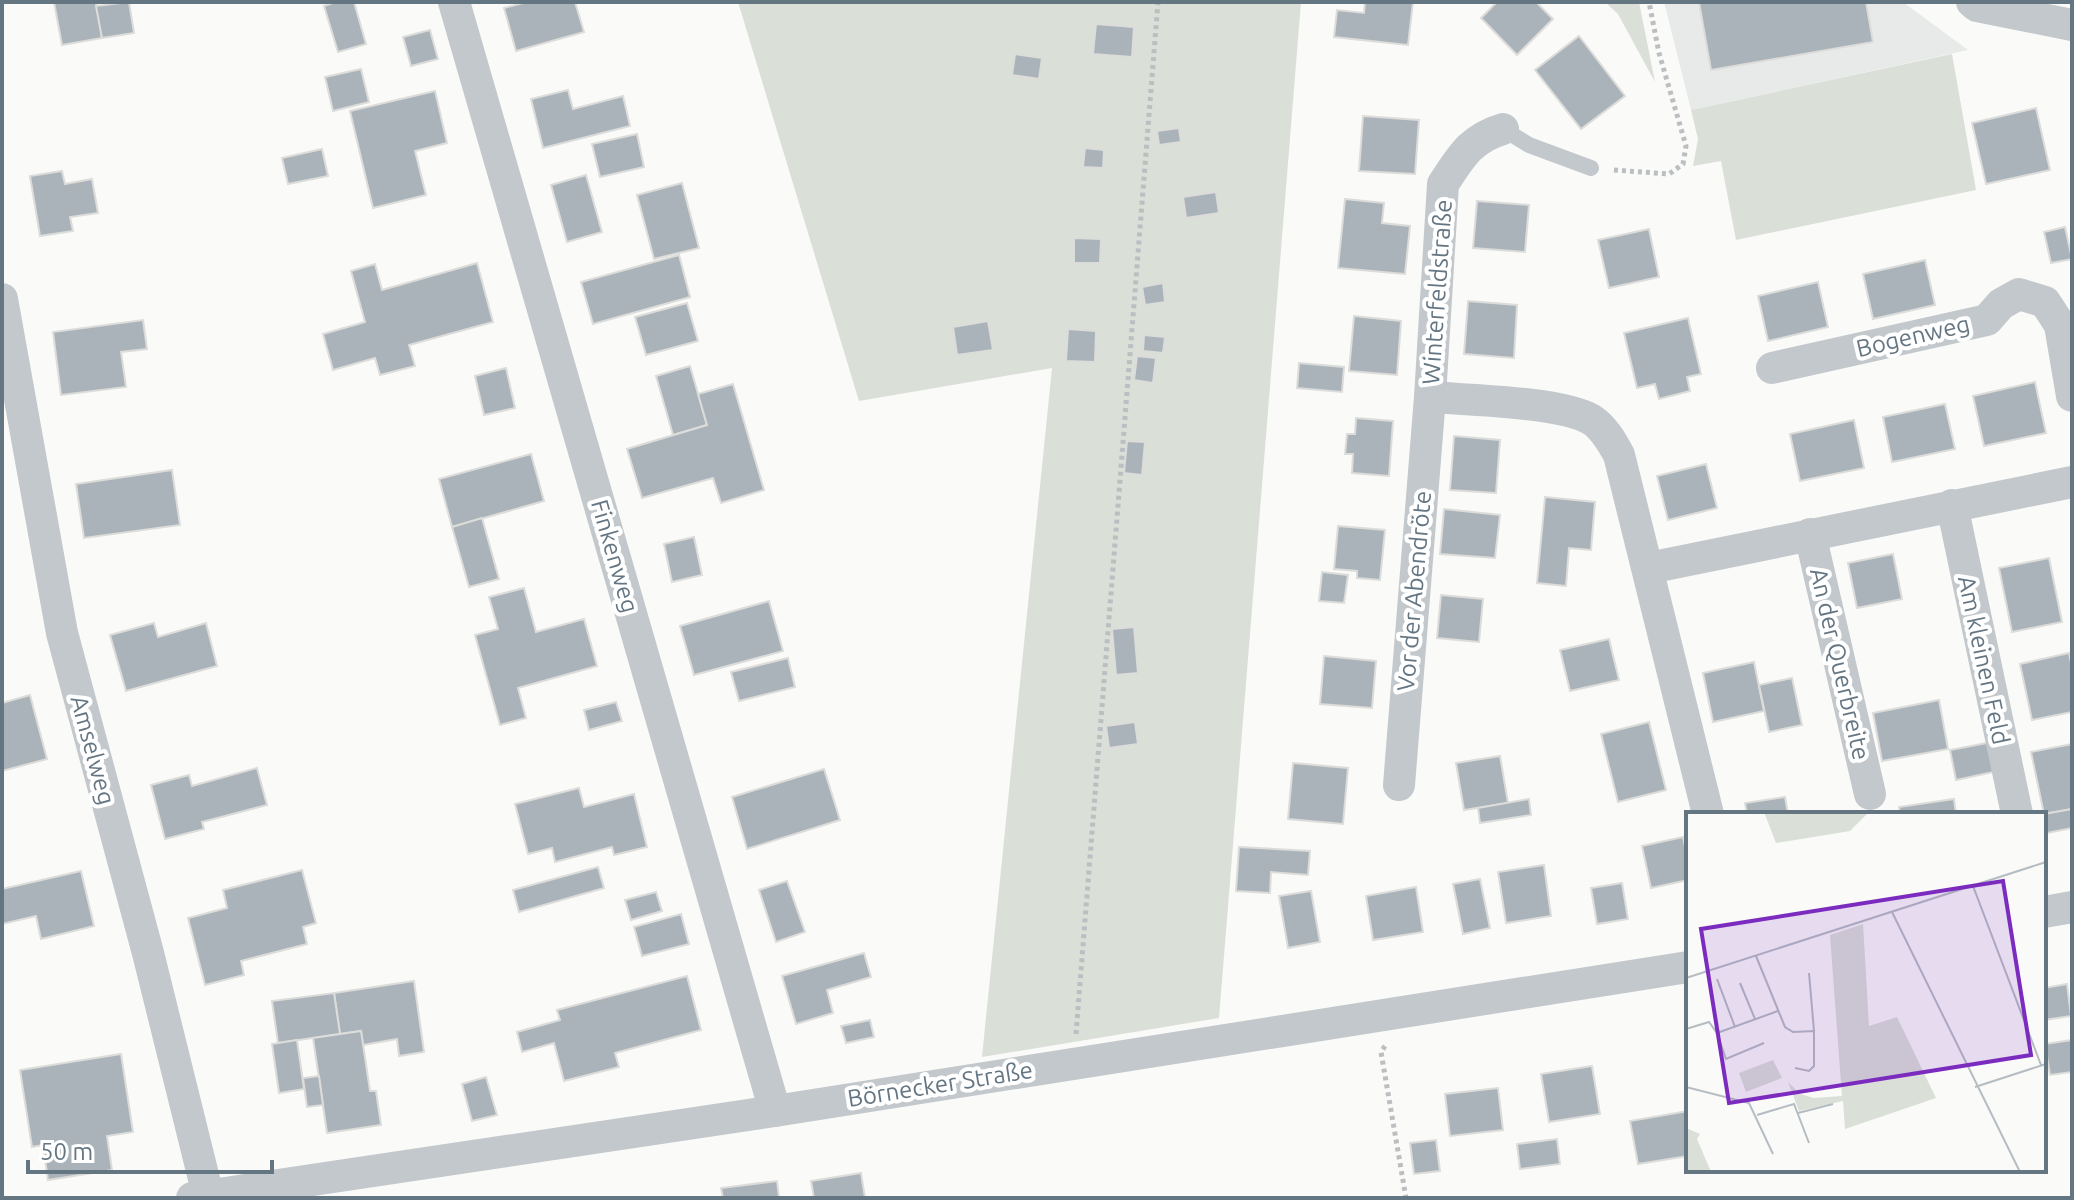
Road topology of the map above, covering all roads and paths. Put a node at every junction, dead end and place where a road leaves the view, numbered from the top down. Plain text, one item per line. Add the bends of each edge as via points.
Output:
1 (454, 2) edge
2 (1158, 2) edge
3 (1649, 2) edge
4 (1972, 2) edge
5 (2072, 25) edge
6 (1503, 129) joint
7 (1591, 168) joint
8 (2, 299) edge
9 (1772, 368) dead end
10 (2072, 396) edge
11 (1430, 397) junction
12 (2072, 482) edge
13 (1952, 505) junction
14 (1810, 534) junction
15 (1649, 568) junction
16 (1399, 785) dead end
17 (1870, 794) dead end
18 (1708, 812) edge
19 (2017, 812) edge
20 (2072, 907) edge
21 (2046, 912) edge
22 (1686, 967) edge
23 (1391, 1012) junction
24 (1074, 1063) junction
25 (775, 1111) junction
26 (200, 1197) edge
27 (1406, 1198) edge

1 - 25 street, Finkenweg
2 - 24 path
3 - 7 path via 1686,146 1683,164 1669,174
4 - 5 street
6 - 7 lane via 1529,145
6 - 11 street, Winterfeldstraße via 1482,135 1443,184
8 - 26 street, Amselweg via 62,633 148,953
9 - 10 street, Bogenweg via 1987,320 2019,294 2045,302 2060,325
11 - 15 street, Winterfeldstraße via 1568,410 1594,421 1619,455
11 - 16 street, Vor der Abendröte
12 - 13 street
13 - 14 street
13 - 19 street, Am kleinen Feld
14 - 15 street
14 - 17 street, An der Querbreite
15 - 18 street, Winterfeldstraße
20 - 21 street
22 - 23 street, Börnecker Straße
23 - 24 street, Börnecker Straße
23 - 27 path via 1393,1032 1381,1052
24 - 25 street, Börnecker Straße
25 - 26 street, Börnecker Straße

